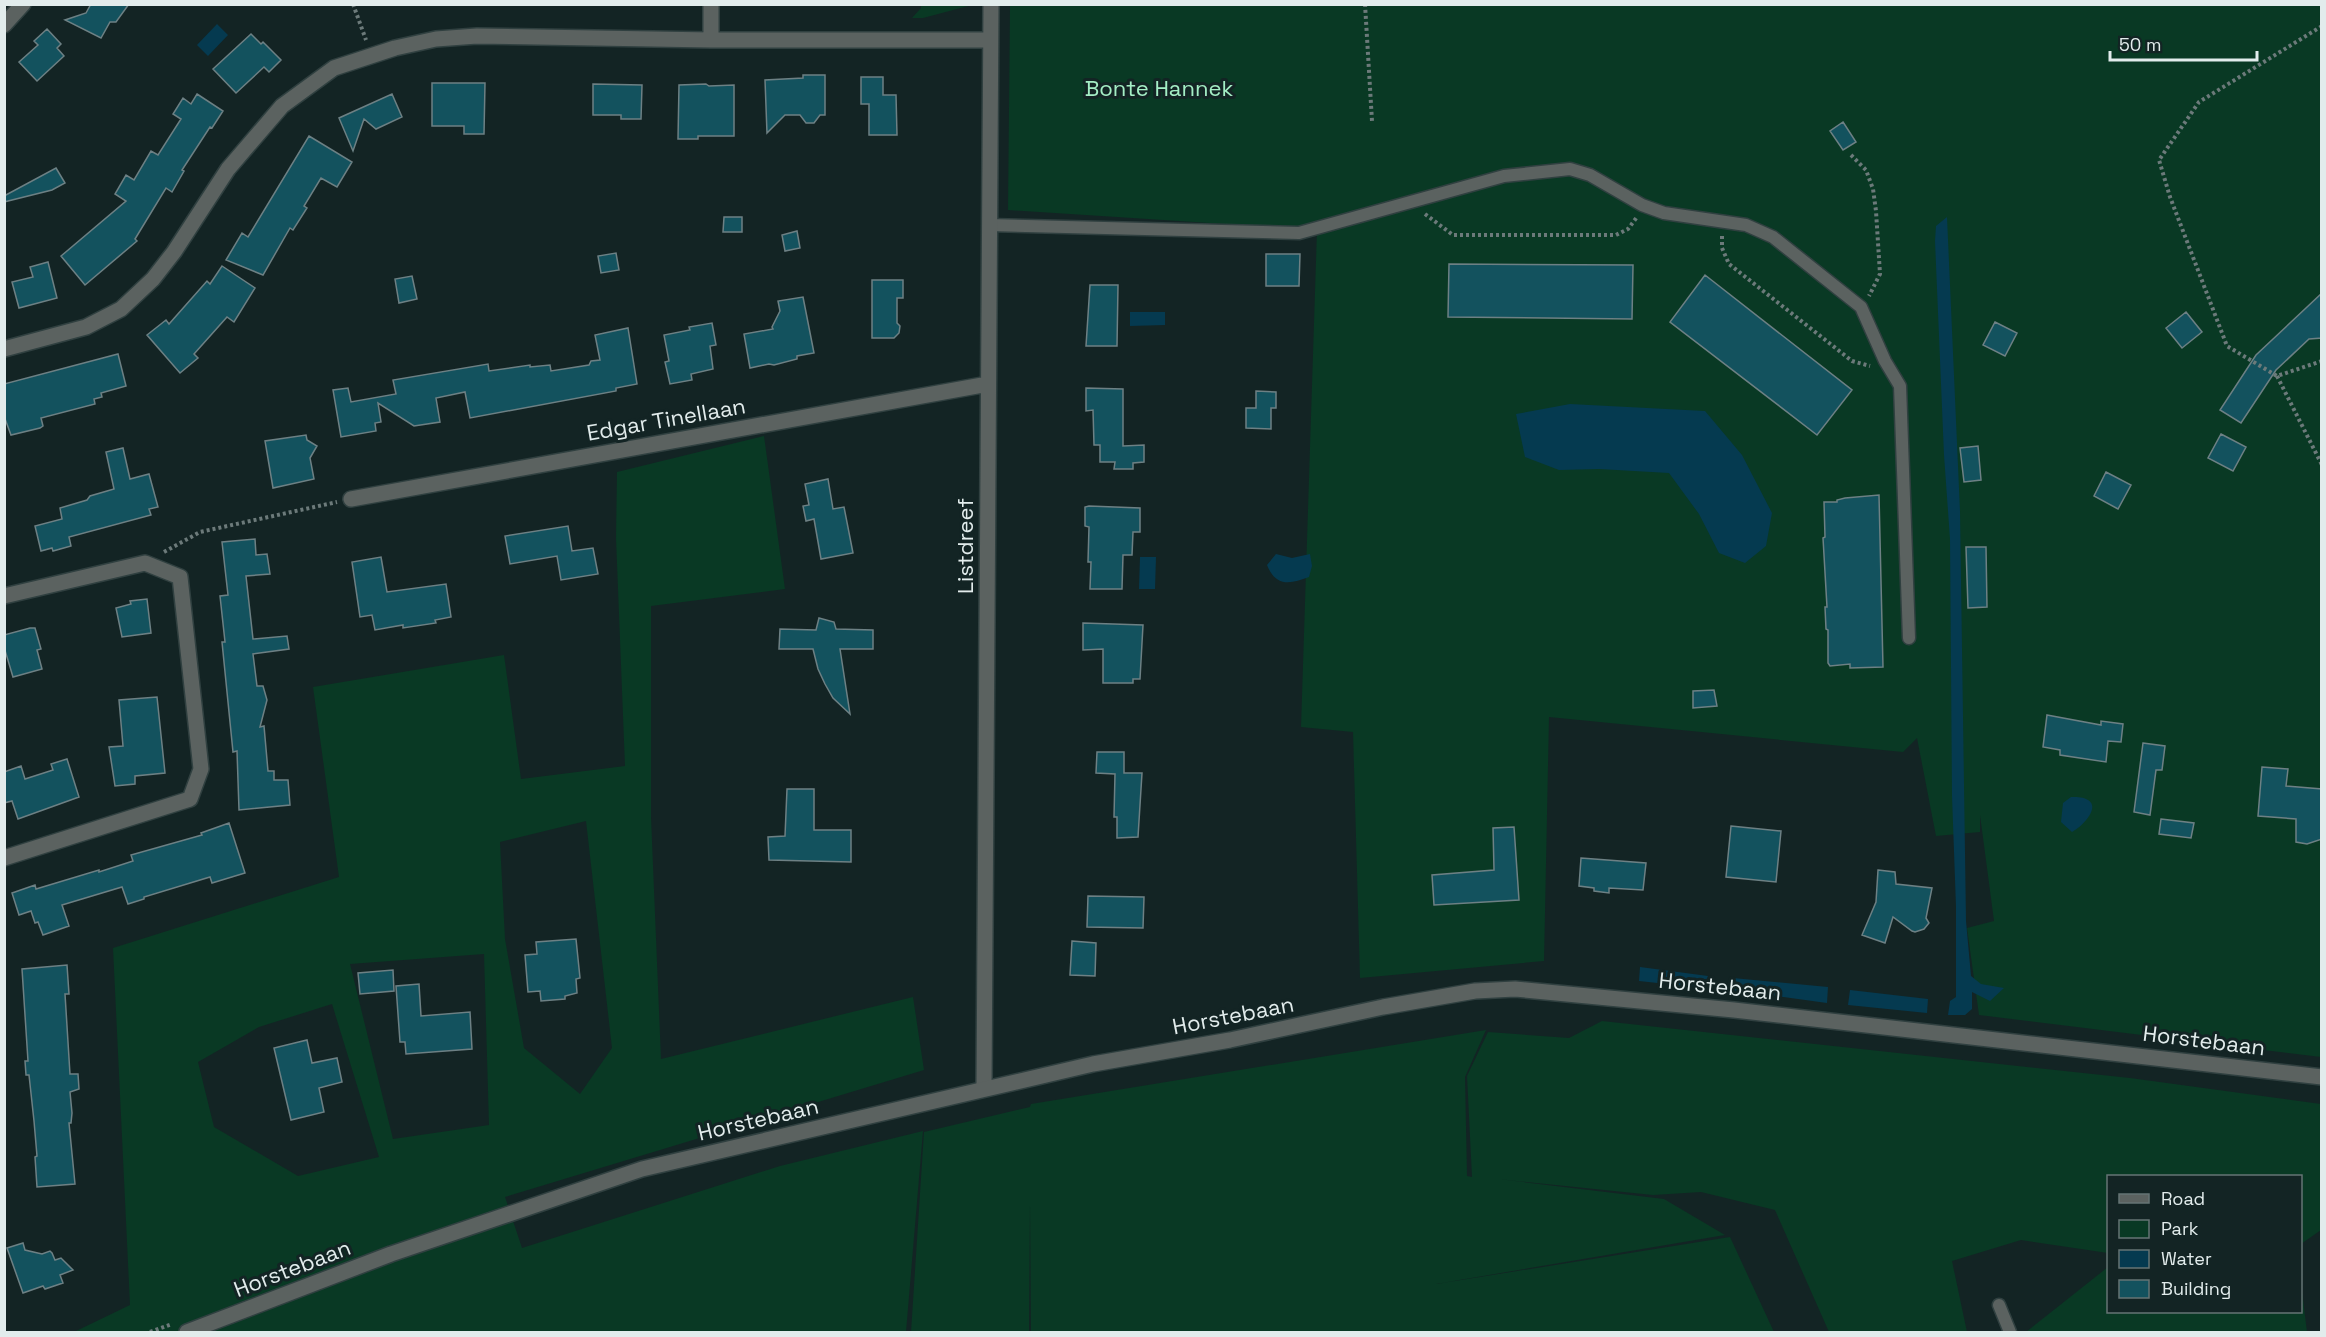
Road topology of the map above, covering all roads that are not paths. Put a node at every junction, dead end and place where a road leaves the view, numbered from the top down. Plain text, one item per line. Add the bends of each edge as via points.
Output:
1 (23, 4) edge
2 (711, 4) edge
3 (991, 4) edge
4 (4, 25) edge
5 (711, 40) junction
6 (990, 40) junction
7 (989, 225) junction
8 (4, 349) edge
9 (988, 384) junction
10 (351, 499) road end
11 (4, 596) edge
12 (1909, 638) dead end
13 (4, 858) edge
14 (2322, 1077) edge
15 (984, 1088) junction
16 (2000, 1305) dead end
17 (187, 1332) edge
18 (2010, 1332) edge

1 - 4 street
2 - 5 street
3 - 6 street, Listdreef
5 - 6 street
5 - 8 street via 477,36 436,39 334,68 282,106 228,170 160,270 121,309 86,327
6 - 7 street, Listdreef
7 - 9 street, Listdreef
7 - 12 lane via 1299,233 1504,176 1570,169 1590,175 1645,206 1670,214 1746,225 1773,237 1861,307 1900,386
9 - 10 street, Edgar Tinellaan
9 - 15 street, Listdreef
11 - 13 street via 145,562 180,576 201,769 190,799
14 - 15 street, Horstebaan via 1769,1013 1515,989 1475,991 1383,1007
15 - 17 street, Horstebaan via 642,1169 391,1254
16 - 18 lane

